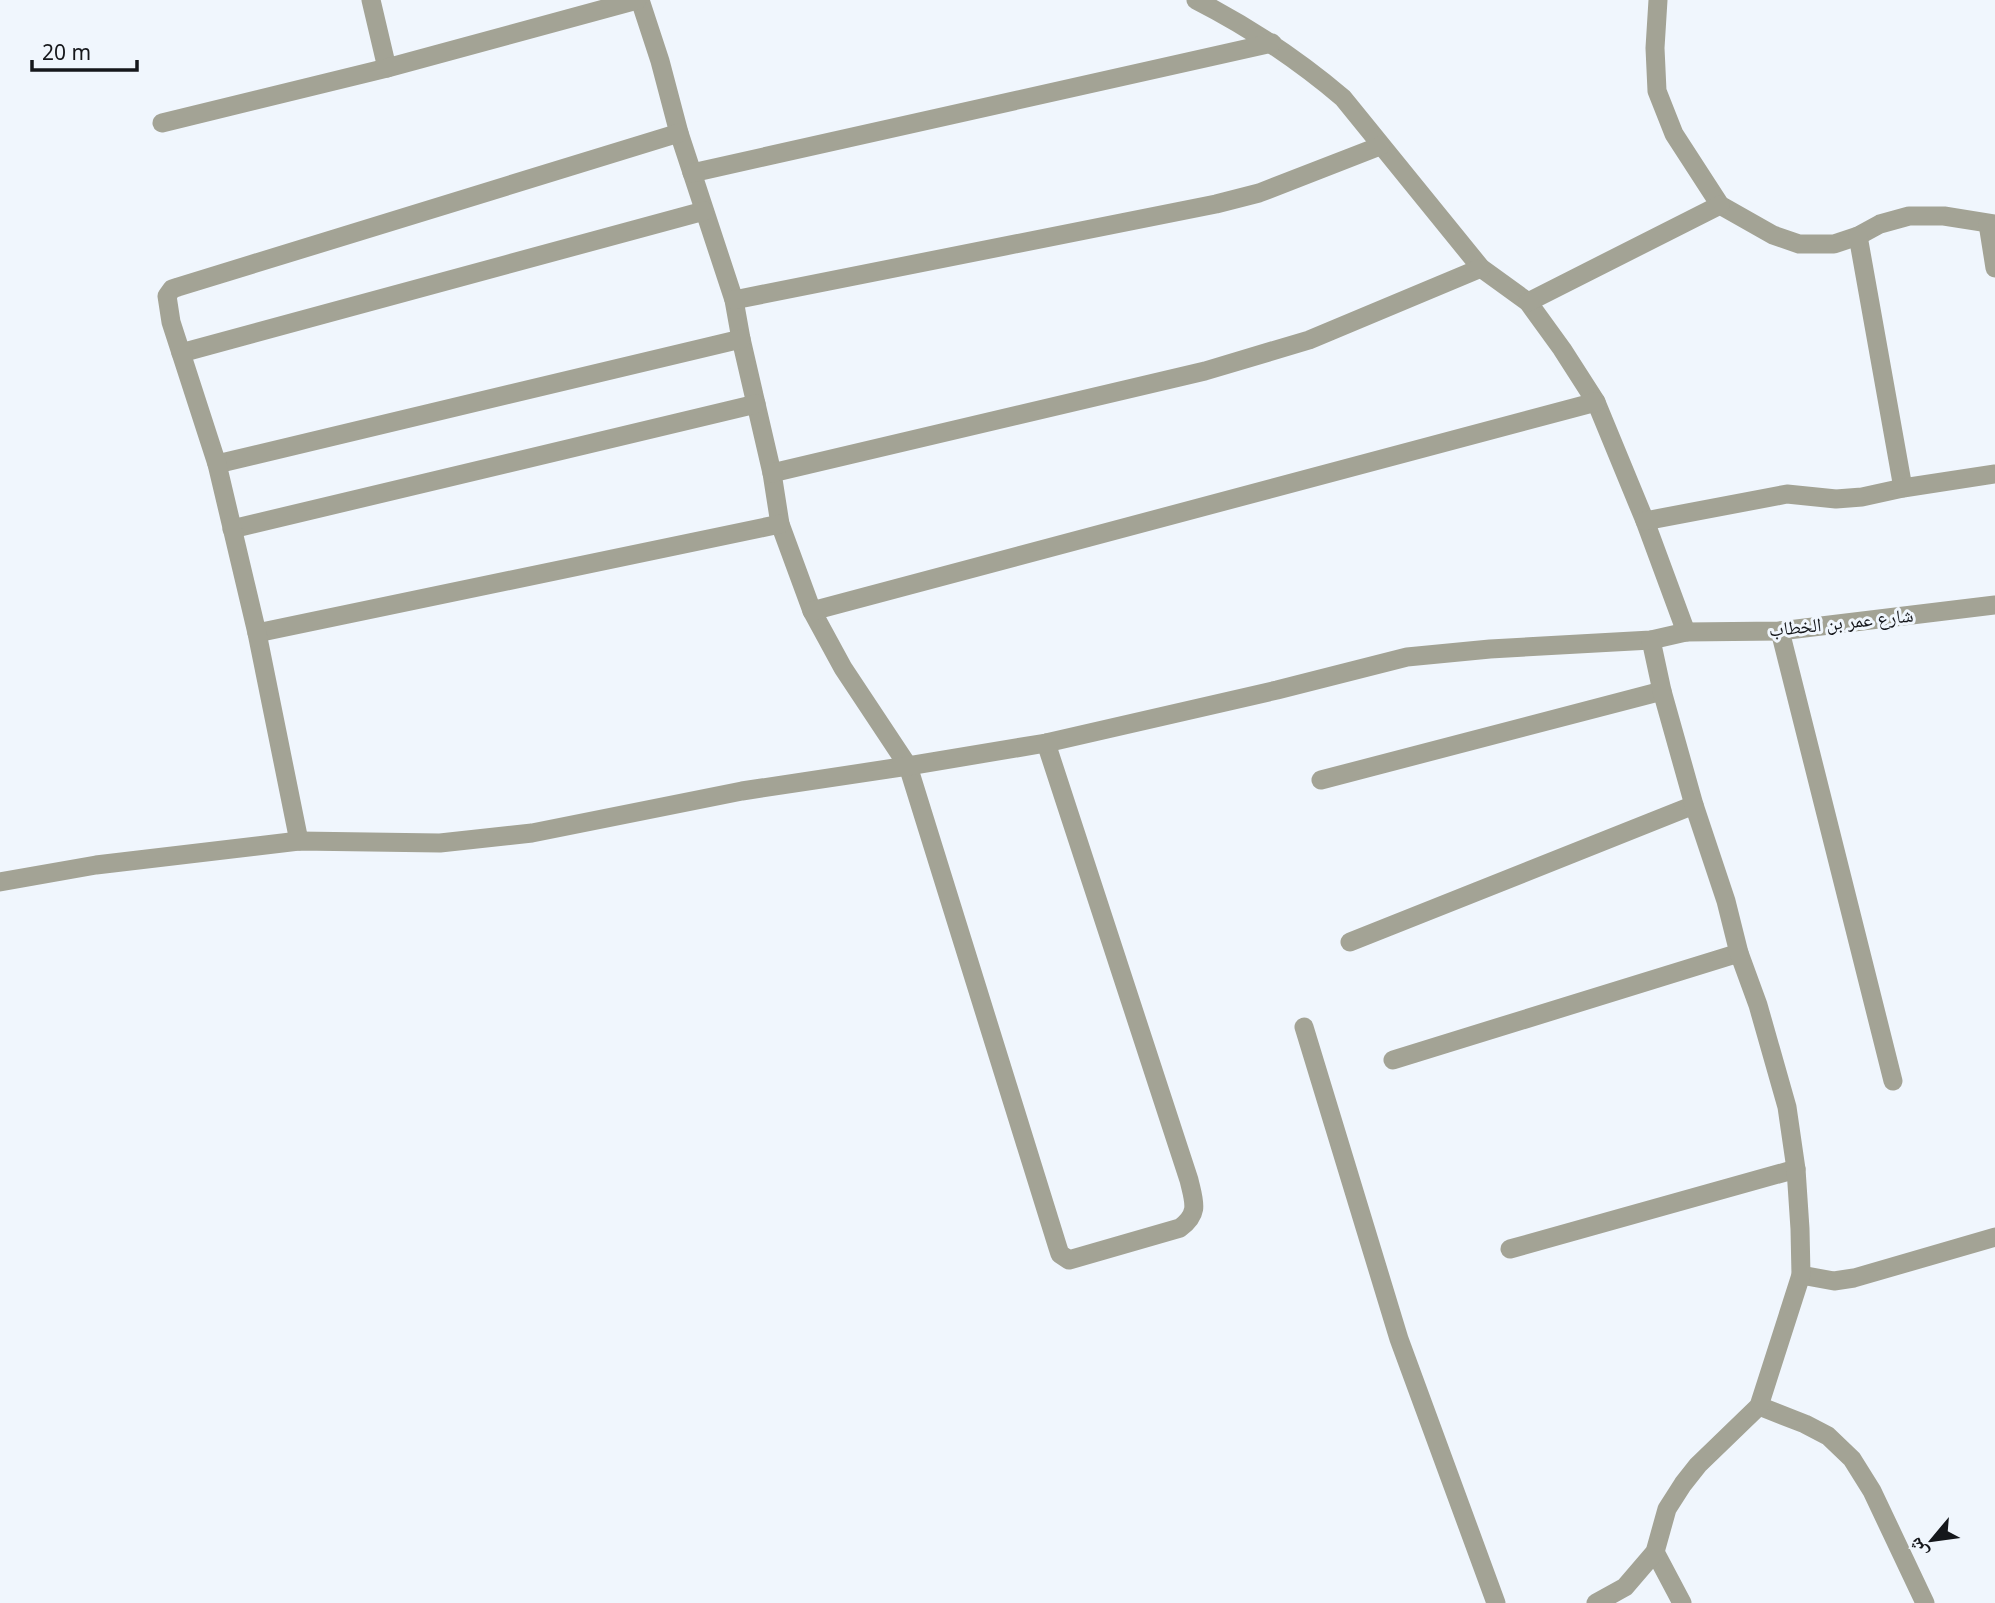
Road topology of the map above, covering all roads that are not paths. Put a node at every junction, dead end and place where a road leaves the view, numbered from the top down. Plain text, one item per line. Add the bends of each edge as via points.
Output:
1 (371, 0) edge
2 (639, 0) edge
3 (1196, 0) edge
4 (1658, 0) edge
5 (1272, 43) junction
6 (387, 68) junction
7 (162, 123) dead end
8 (678, 133) junction
9 (1380, 146) junction
10 (692, 173) junction
11 (1720, 205) junction
12 (704, 211) junction
13 (1992, 224) edge
14 (1858, 236) junction
15 (1481, 268) junction
16 (1995, 268) edge
17 (734, 300) junction
18 (1528, 302) junction
19 (741, 339) junction
20 (181, 353) junction
21 (1596, 402) junction
22 (756, 404) junction
23 (217, 464) junction
24 (772, 473) junction
25 (1995, 474) edge
26 (1903, 488) junction
27 (1645, 521) junction
28 (780, 524) junction
29 (232, 529) junction
30 (1995, 605) edge
31 (812, 611) junction
32 (1780, 631) junction
33 (1686, 632) junction
34 (257, 633) junction
35 (1651, 640) junction
36 (1662, 691) junction
37 (1046, 743) junction
38 (908, 766) junction
39 (1321, 780) dead end
40 (1694, 805) junction
41 (299, 841) junction
42 (0, 882) edge
43 (1350, 942) dead end
44 (1740, 953) junction
45 (1304, 1027) dead end
46 (1393, 1060) dead end
47 (1892, 1081) dead end
48 (1796, 1169) junction
49 (1995, 1237) edge
50 (1510, 1249) dead end
51 (1801, 1275) junction
52 (1759, 1406) junction
53 (1655, 1552) junction
54 (1496, 1603) edge
55 (1595, 1603) edge
56 (1682, 1603) edge
57 (1925, 1603) edge

1 - 6 street
2 - 6 street
2 - 8 street
3 - 5 street
4 - 11 street via 1657,91 1674,134
5 - 9 street via 1343,98
5 - 10 street
6 - 7 street
8 - 10 street
8 - 20 street via 178,287 169,292 167,303
9 - 15 street
9 - 17 street via 1259,193 1216,204
10 - 12 street
11 - 14 street via 1799,244 1834,244
11 - 18 street
12 - 17 street
12 - 20 street
13 - 14 street via 1909,216
13 - 16 street
14 - 26 street
15 - 18 street
15 - 24 street via 1309,340 1205,371
17 - 19 street
18 - 21 street
19 - 22 street
19 - 23 street
20 - 23 street
21 - 27 street
21 - 31 street
22 - 24 street
22 - 29 street
23 - 29 street
24 - 28 street
25 - 26 street
26 - 27 street via 1836,499 1787,494
27 - 33 street
28 - 31 street
28 - 34 street
29 - 34 street
30 - 32 street, شارع عمر بن الخطاب
31 - 38 street via 843,668
32 - 33 street, شارع عمر بن الخطاب
32 - 47 street
33 - 35 street, شارع عمر بن الخطاب
34 - 41 street
35 - 36 street
35 - 37 street, شارع عمر بن الخطاب via 1407,657
36 - 39 street
36 - 40 street
37 - 38 street, شارع عمر بن الخطاب
37 - 38 street via 1195,1202 1192,1217 1180,1228 1075,1259 1060,1254
38 - 41 street, شارع عمر بن الخطاب via 742,791 532,833 440,843
40 - 43 street
40 - 44 street
41 - 42 street, شارع عمر بن الخطاب via 96,864
44 - 46 street
44 - 48 street via 1784,1096
45 - 54 street via 1399,1339
48 - 50 street
48 - 51 street
49 - 51 street via 1854,1278 1835,1281
51 - 52 street
52 - 53 street via 1683,1484 1667,1509
52 - 57 street via 1828,1436 1852,1460 1872,1491
53 - 55 street via 1625,1587
53 - 56 street

